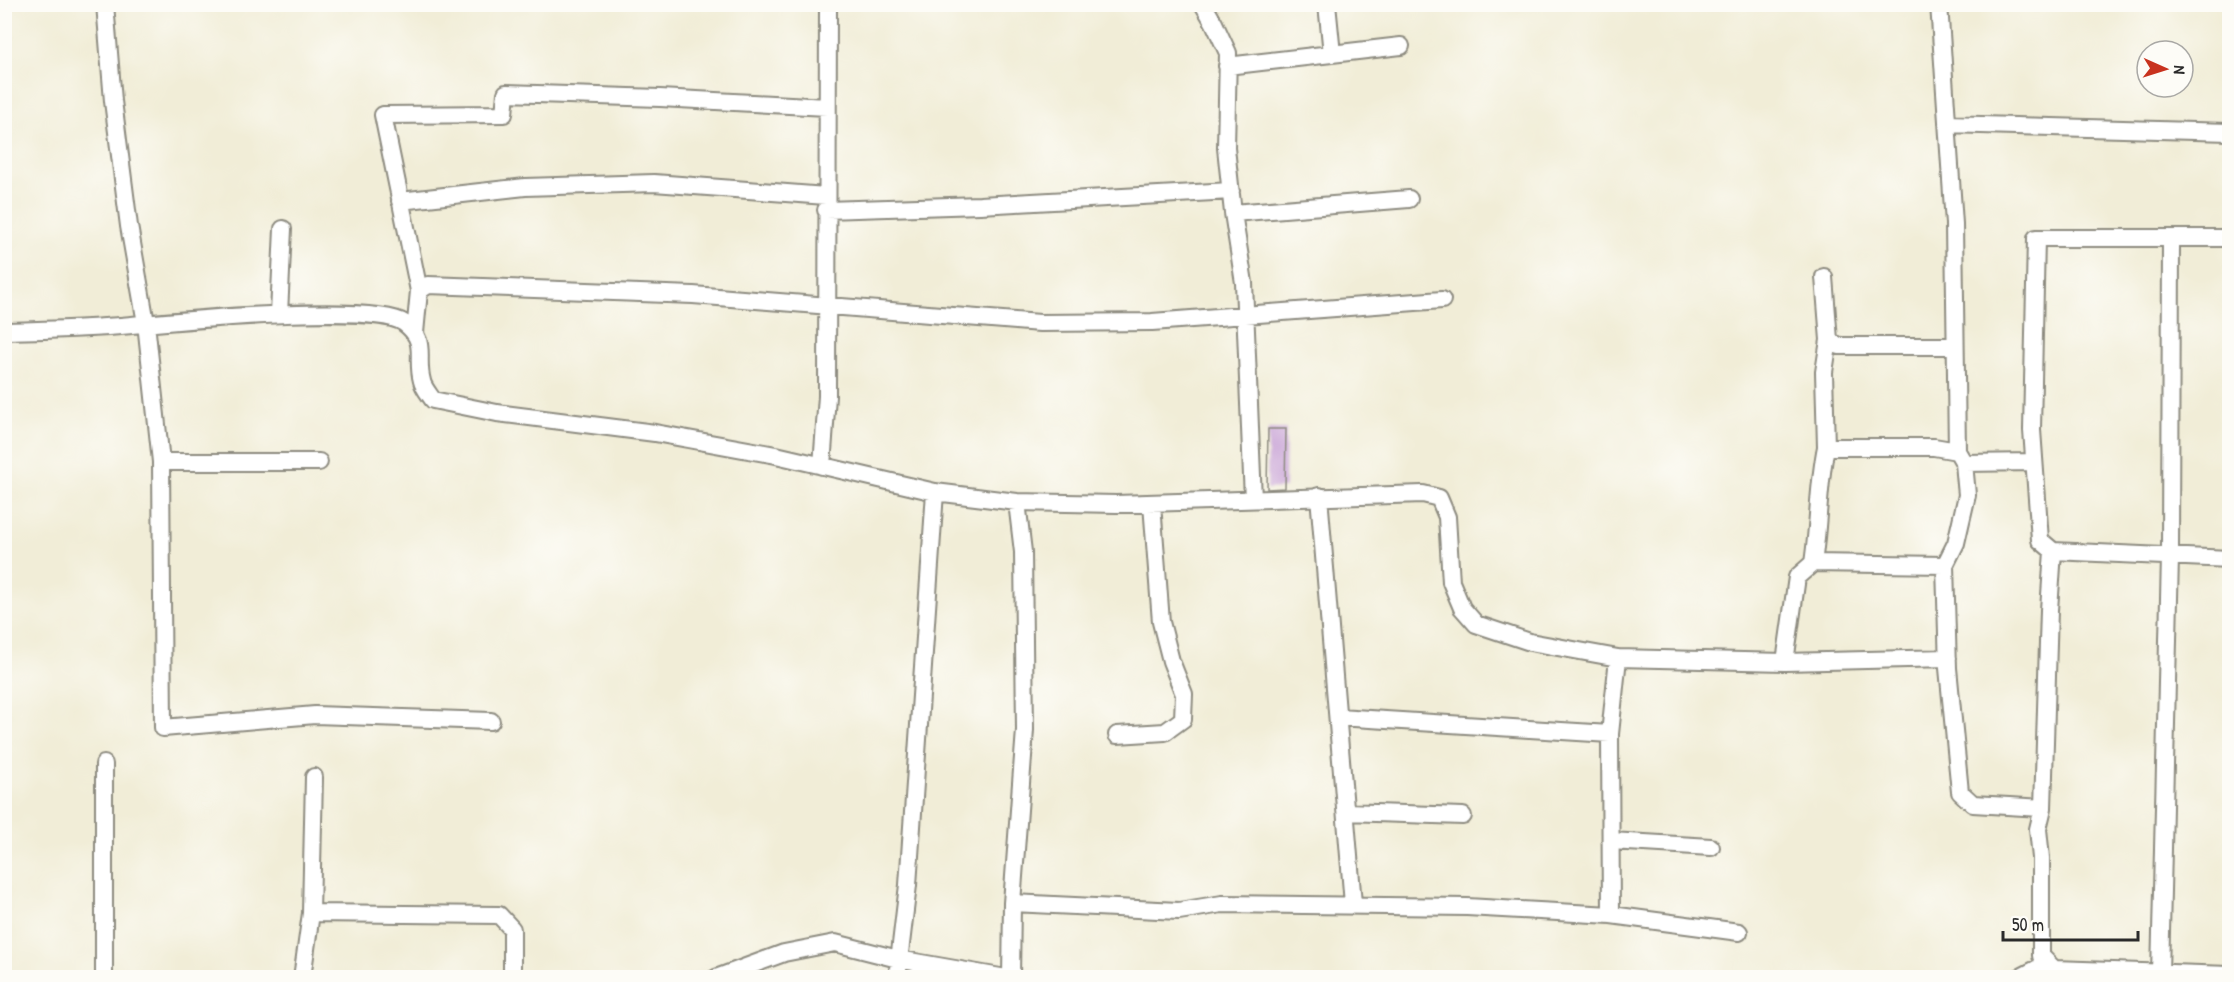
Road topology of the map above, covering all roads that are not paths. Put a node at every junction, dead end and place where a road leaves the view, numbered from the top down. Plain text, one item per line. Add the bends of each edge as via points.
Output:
1 (105, 4) edge
2 (828, 4) edge
3 (1203, 4) edge
4 (1327, 4) edge
5 (1939, 4) edge
6 (1401, 46) dead end
7 (1332, 54) junction
8 (1227, 66) junction
9 (827, 107) junction
10 (1947, 124) junction
11 (2229, 132) edge
12 (1231, 191) junction
13 (1408, 199) dead end
14 (400, 201) junction
15 (826, 203) junction
16 (1233, 213) junction
17 (283, 229) dead end
18 (2171, 238) junction
19 (2229, 238) edge
20 (1824, 278) dead end
21 (419, 291) junction
22 (1442, 300) dead end
23 (826, 305) junction
24 (279, 314) junction
25 (1245, 316) junction
26 (146, 323) junction
27 (4, 331) edge
28 (415, 333) junction
29 (1829, 340) junction
30 (1955, 346) junction
31 (1826, 447) junction
32 (1960, 457) junction
33 (161, 462) junction
34 (319, 462) dead end
35 (2034, 462) junction
36 (822, 466) junction
37 (934, 492) junction
38 (1319, 496) junction
39 (1253, 500) junction
40 (1017, 502) junction
41 (1152, 504) junction
42 (2053, 550) junction
43 (2170, 557) junction
44 (2229, 559) edge
45 (1813, 563) junction
46 (1945, 565) junction
47 (1618, 658) junction
48 (1948, 658) junction
49 (1785, 662) junction
50 (1338, 717) junction
51 (491, 721) dead end
52 (1610, 734) junction
53 (1117, 735) dead end
54 (104, 764) dead end
55 (314, 777) dead end
56 (2043, 808) junction
57 (1346, 812) junction
58 (1463, 816) dead end
59 (1611, 841) junction
60 (1711, 847) dead end
61 (1012, 903) junction
62 (1353, 904) junction
63 (311, 913) junction
64 (1611, 915) junction
65 (1739, 932) dead end
66 (898, 959) junction
67 (2048, 963) junction
68 (2160, 974) junction
69 (2229, 975) edge
70 (104, 978) edge
71 (302, 978) edge
72 (512, 978) edge
73 (716, 978) edge
74 (897, 978) edge
75 (1006, 978) edge
76 (1011, 978) edge
77 (2019, 978) edge

1 - 26 street via 129,226
2 - 9 street
3 - 8 street via 1228,53
4 - 7 street
5 - 10 street
6 - 7 street
7 - 8 street
8 - 12 street via 1226,148
9 - 14 street via 506,93 504,114 383,115
9 - 15 street
10 - 11 street
10 - 30 street via 1954,224
12 - 15 street via 980,205
12 - 16 street
13 - 16 street
14 - 15 street via 525,187 654,183
14 - 21 street
15 - 23 street
16 - 25 street
17 - 24 street
18 - 19 street
18 - 35 street via 2036,238
18 - 43 street
20 - 29 street
21 - 23 street via 428,285 681,294
21 - 28 street
22 - 25 street
23 - 25 street via 1040,323
23 - 36 street via 827,396
24 - 26 street
24 - 28 street via 374,315 402,321
25 - 39 street
26 - 27 street
26 - 33 street
28 - 36 street via 420,343 422,380 433,400 496,413 655,433
29 - 30 street via 1839,346
29 - 31 street via 1824,372
30 - 32 street
31 - 32 street via 1934,447
31 - 45 street
32 - 35 street
32 - 46 street via 1967,495 1956,543
33 - 34 street
33 - 51 street via 163,728 315,715
35 - 42 street via 2040,540
36 - 37 street
37 - 40 street
37 - 66 street via 908,885
38 - 39 street
38 - 47 street via 1423,494 1439,498 1447,517 1451,582 1462,608 1476,624 1530,642
38 - 50 street
39 - 41 street
40 - 41 street
40 - 61 street via 1023,552 1024,730
41 - 53 street via 1161,622 1184,694 1183,719 1165,732
42 - 43 street
42 - 56 street
43 - 44 street
43 - 68 street
45 - 46 street
45 - 49 street via 1797,577
46 - 48 street
47 - 49 street
47 - 52 street
48 - 49 street
48 - 56 street via 1960,792 1973,804
50 - 52 street
50 - 57 street
52 - 59 street
54 - 70 street
55 - 63 street
56 - 67 street via 2037,829 2041,858 2041,956
57 - 58 street
57 - 62 street
59 - 60 street
59 - 64 street
61 - 62 street via 1179,911 1222,904
61 - 76 street
62 - 64 street
63 - 71 street
63 - 72 street via 499,915 512,929
64 - 65 street
66 - 73 street via 834,943 784,953
66 - 74 street
66 - 75 street
67 - 68 street via 2054,969
67 - 77 street
68 - 69 street

